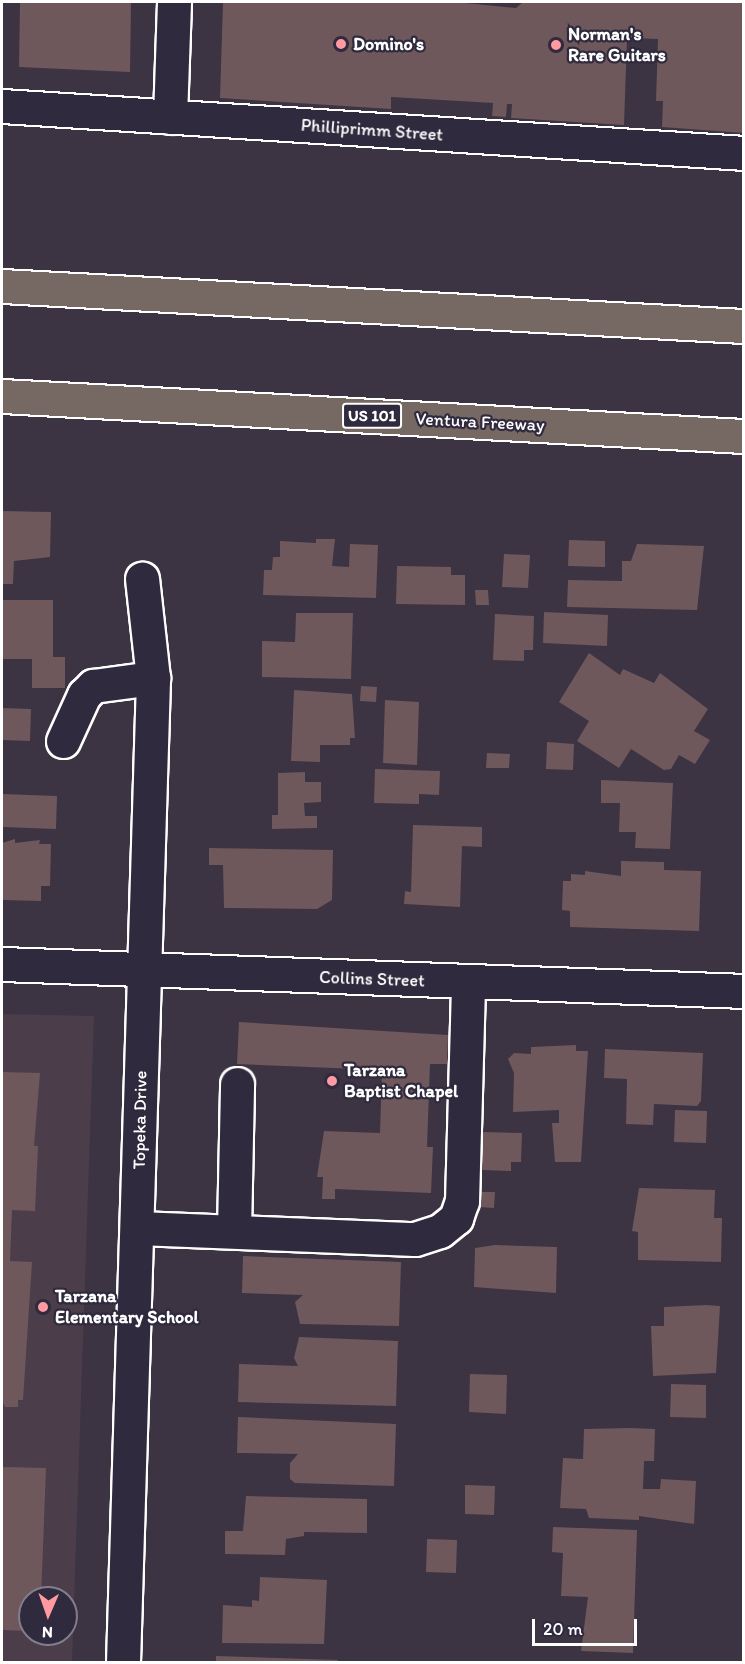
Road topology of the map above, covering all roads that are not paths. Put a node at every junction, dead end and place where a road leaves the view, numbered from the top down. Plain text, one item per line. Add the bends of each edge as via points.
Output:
1 (174, 2) edge
2 (2, 106) edge
3 (170, 117) junction
4 (744, 153) edge
5 (2, 286) edge
6 (744, 326) edge
7 (2, 396) edge
8 (744, 436) edge
9 (142, 579) dead end
10 (153, 678) junction
11 (63, 741) dead end
12 (2, 964) edge
13 (143, 969) junction
14 (468, 983) junction
15 (744, 991) edge
16 (237, 1084) dead end
17 (138, 1228) junction
18 (234, 1232) junction
19 (123, 1662) edge

1 - 3 street
2 - 3 street, Philliprimm Street
3 - 4 street, Philliprimm Street
5 - 6 highway
7 - 8 highway, Ventura Freeway / US 101
9 - 10 street, Topeka Drive
10 - 11 street via 93,686
10 - 13 street, Topeka Drive
12 - 13 street, Collins Street
13 - 14 street, Collins Street
13 - 17 street, Topeka Drive
14 - 15 street, Collins Street
14 - 18 street via 462,1201 456,1218 440,1231 415,1239
16 - 18 street
17 - 18 street
17 - 19 street, Topeka Drive

